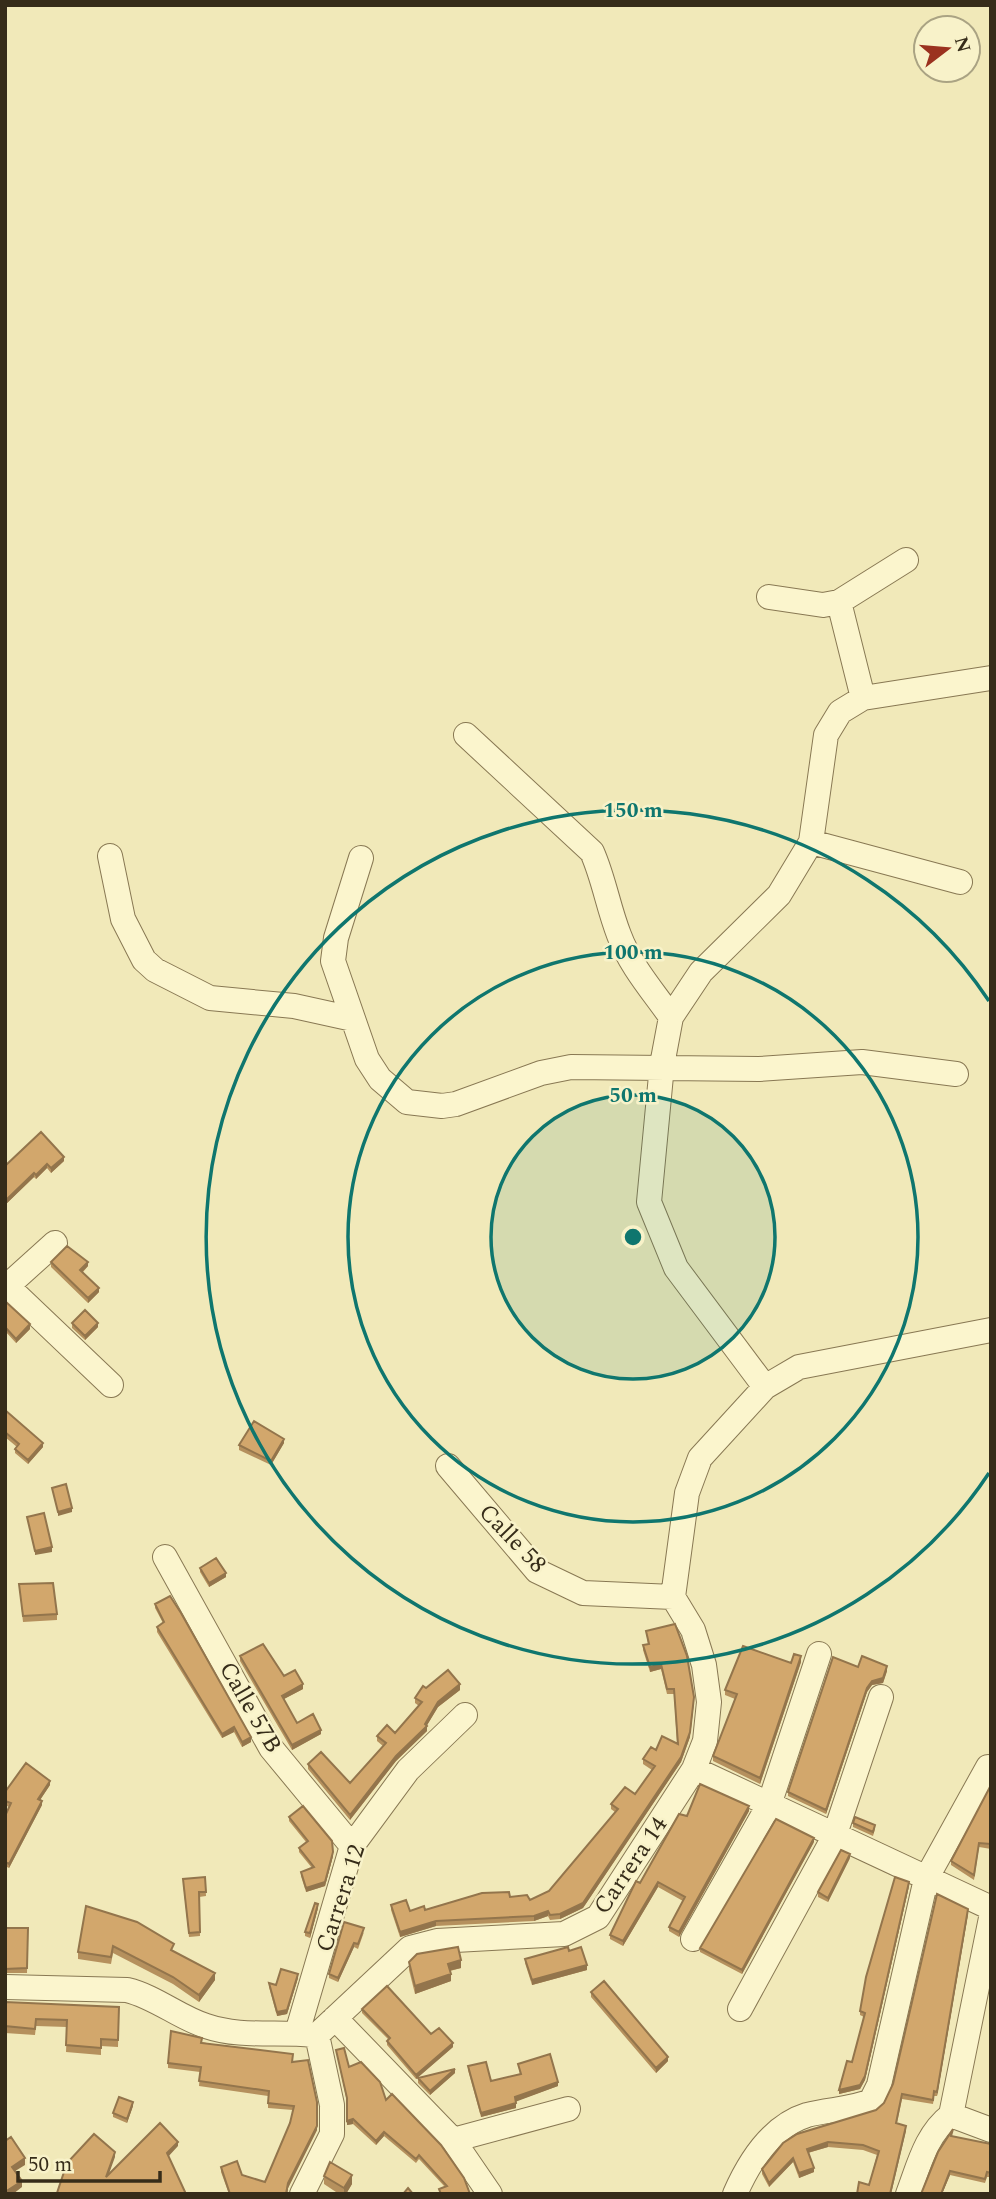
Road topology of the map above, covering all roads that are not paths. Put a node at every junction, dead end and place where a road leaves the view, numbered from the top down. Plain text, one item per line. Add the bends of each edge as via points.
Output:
1 (906, 560) dead end
2 (769, 597) dead end
3 (839, 602) junction
4 (991, 678) edge
5 (863, 698) junction
6 (466, 735) dead end
7 (811, 842) junction
8 (110, 856) dead end
9 (361, 858) dead end
10 (960, 882) dead end
11 (671, 1017) junction
12 (353, 1019) junction
13 (662, 1065) junction
14 (956, 1074) dead end
15 (55, 1242) dead end
16 (6, 1287) edge
17 (991, 1330) edge
18 (111, 1385) dead end
19 (765, 1387) junction
20 (448, 1466) dead end
21 (165, 1557) dead end
22 (673, 1597) junction
23 (819, 1654) dead end
24 (881, 1697) dead end
25 (465, 1715) dead end
26 (988, 1767) dead end
27 (694, 1769) junction
28 (769, 1805) junction
29 (834, 1837) junction
30 (352, 1846) junction
31 (926, 1879) junction
32 (991, 1908) edge
33 (991, 1918) edge
34 (693, 1939) dead end
35 (5, 1987) edge
36 (740, 2009) dead end
37 (317, 2029) junction
38 (568, 2109) dead end
39 (951, 2115) junction
40 (991, 2130) edge
41 (453, 2140) junction
42 (302, 2194) edge
43 (490, 2194) edge
44 (735, 2194) edge
45 (908, 2194) edge

1 - 3 street
2 - 3 street via 814,604
3 - 5 street
4 - 5 street
5 - 7 street via 840,712 826,735
6 - 11 street via 592,852 630,959
7 - 10 street
7 - 11 street via 779,895 701,972
8 - 12 street via 123,919 144,960 155,970 210,998 294,1006
9 - 12 street via 333,952
11 - 13 street
12 - 13 street via 373,1069 407,1102 456,1104 571,1066
13 - 14 street via 759,1069 862,1062
13 - 19 street via 649,1202 676,1268
15 - 16 street
16 - 18 street
17 - 19 street via 799,1367
19 - 22 street via 700,1458 687,1493
20 - 22 street, Calle 58 via 537,1571 583,1593
21 - 30 street, Calle 57B via 271,1748
22 - 27 street, Carrera 14 via 694,1630 709,1702 705,1741
23 - 28 street
24 - 29 street
25 - 30 street, Carrera 12 via 408,1770
26 - 31 street
27 - 28 street
27 - 37 street, Carrera 14 via 598,1917 564,1934 437,1941 410,1948
28 - 29 street
28 - 34 street
29 - 31 street
29 - 36 street
30 - 37 street, Carrera 12
31 - 32 street
31 - 44 street via 879,2085 871,2101 807,2115 784,2126 762,2147
33 - 39 street
35 - 37 street via 127,1990 233,2034
37 - 41 street
37 - 42 street via 332,2105 332,2134
38 - 41 street
39 - 40 street
39 - 45 street via 939,2124 927,2145
41 - 43 street

